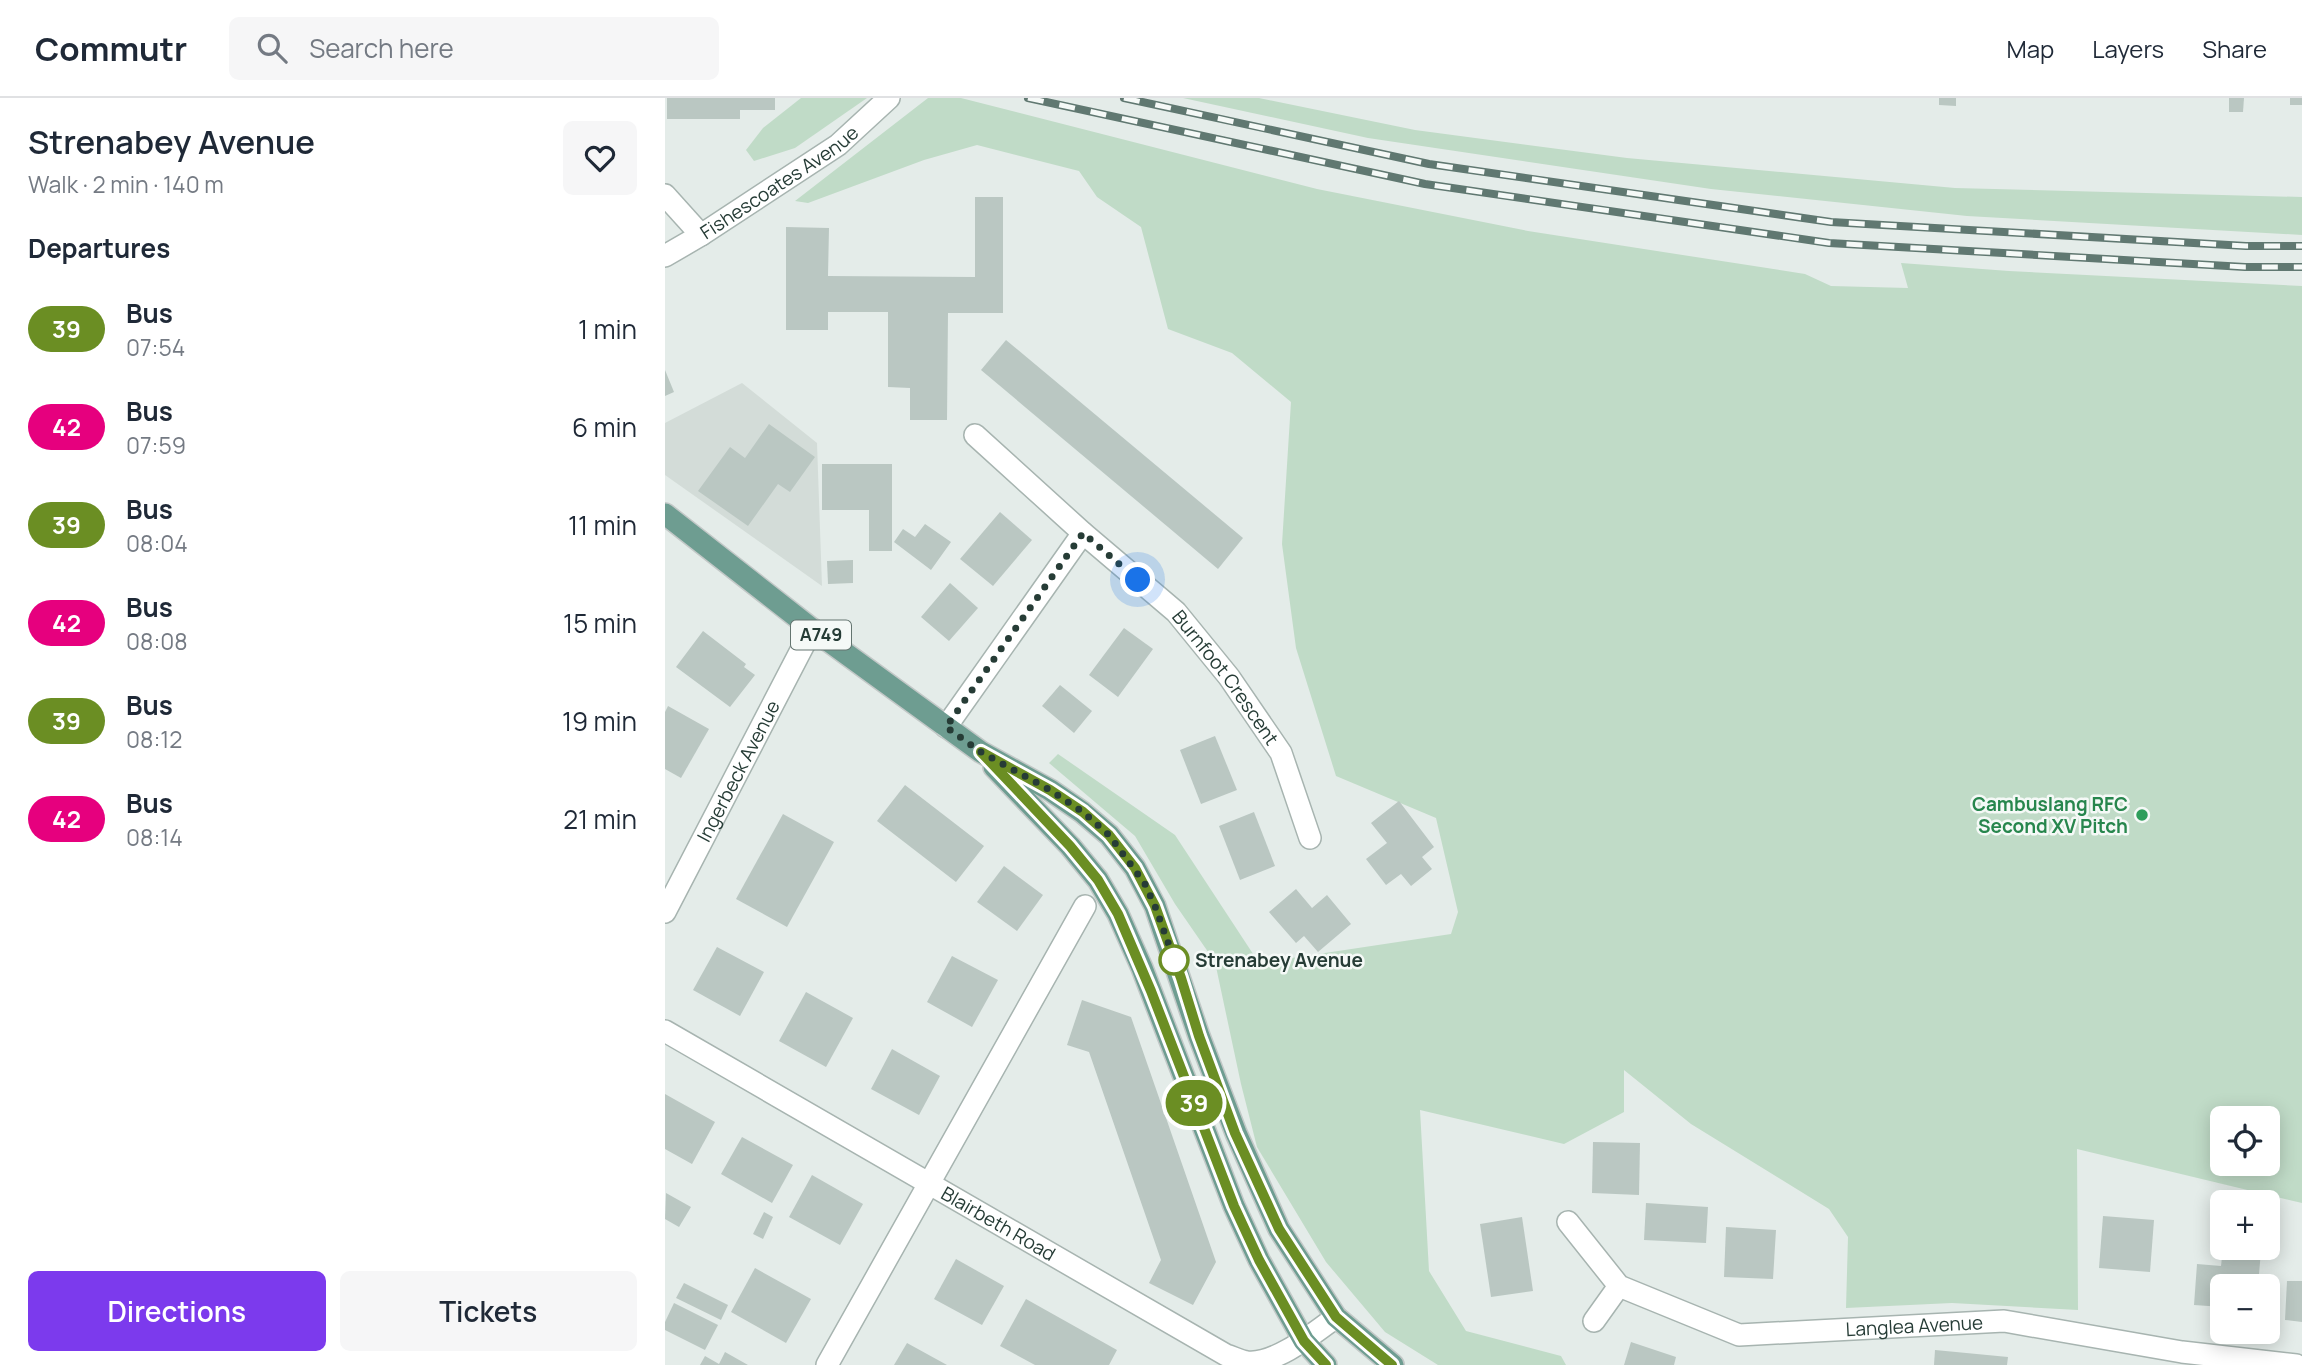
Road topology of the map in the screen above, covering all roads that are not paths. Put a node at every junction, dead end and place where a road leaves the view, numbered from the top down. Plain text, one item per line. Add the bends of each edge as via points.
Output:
1 (889, 98) edge
2 (665, 195) edge
3 (701, 235) junction
4 (665, 256) edge
5 (975, 435) dead end
6 (665, 514) edge
7 (1083, 533) junction
8 (812, 629) junction
9 (946, 727) junction
10 (981, 752) junction
11 (1310, 838) dead end
12 (1085, 906) dead end
13 (665, 912) edge
14 (665, 1031) edge
15 (929, 1185) junction
16 (1568, 1222) dead end
17 (1619, 1286) junction
18 (1336, 1317) junction
19 (1594, 1321) dead end
20 (1304, 1341) junction
21 (2178, 1359) edge
22 (1227, 1360) edge
23 (827, 1365) edge
24 (1326, 1365) edge
25 (1392, 1365) edge
26 (2296, 1365) edge

1 - 3 street, Fishescoates Avenue via 838,145
2 - 3 street
3 - 4 street, Fishescoates Avenue
5 - 7 street, Burnfoot Crescent
6 - 8 main road, A749
7 - 9 street
7 - 11 street, Burnfoot Crescent via 1175,612 1229,677 1280,753
8 - 9 main road, A749
8 - 13 street, Ingerbeck Avenue
9 - 10 main road, A749
10 - 18 main road, A749 via 1083,812 1135,868 1155,906 1255,1180 1279,1229
10 - 20 main road, A749 via 1070,846 1118,914 1234,1206
12 - 15 street
14 - 15 street, Blairbeth Road
15 - 22 street, Blairbeth Road
15 - 23 street
16 - 17 street, Langlea Avenue
17 - 19 street
17 - 21 street, Langlea Avenue via 1739,1335 2004,1321
18 - 20 street, Blairbeth Road
18 - 25 main road, A749
20 - 22 street, Blairbeth Road via 1255,1362
20 - 24 main road, A749
21 - 26 street, Langlea Avenue

